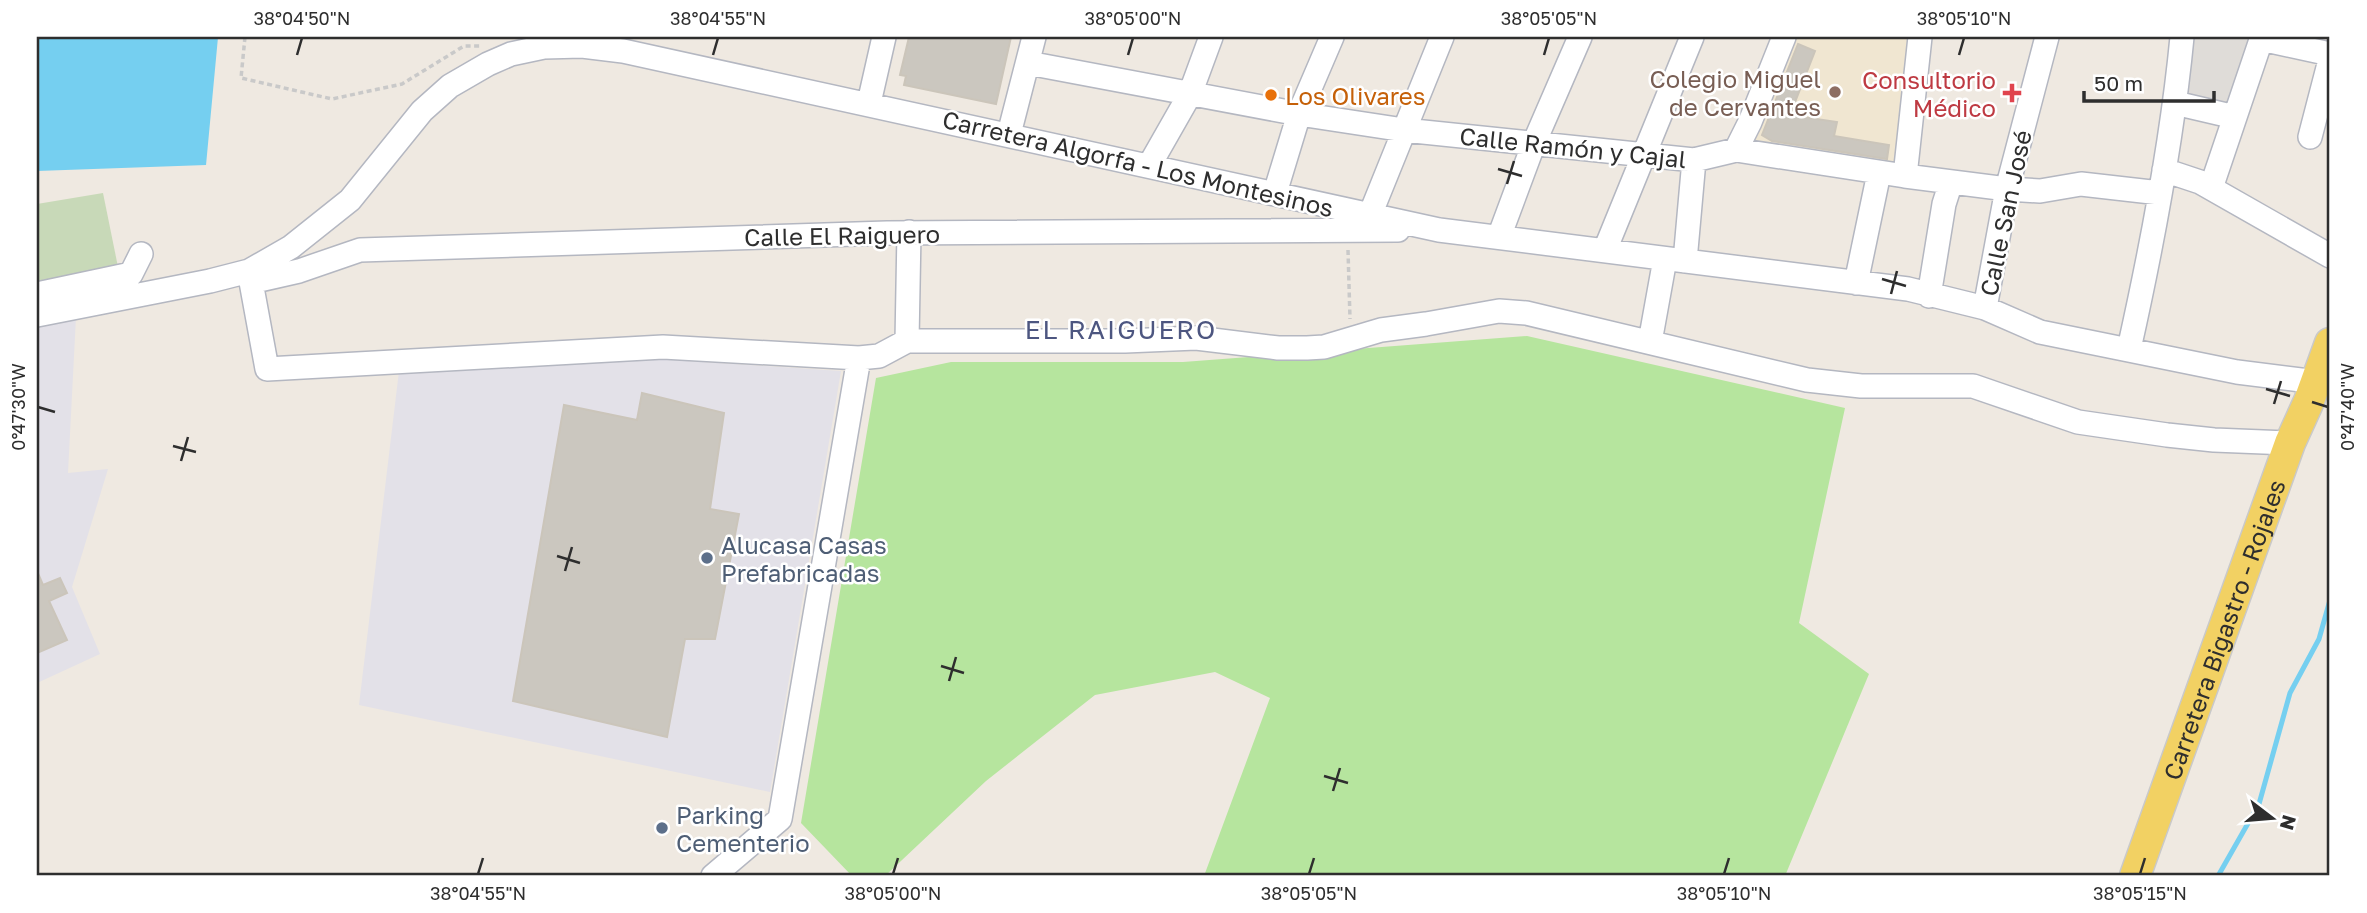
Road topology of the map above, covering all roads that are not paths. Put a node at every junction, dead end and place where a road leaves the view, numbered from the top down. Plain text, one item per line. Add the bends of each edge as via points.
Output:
1 (884, 37) edge
2 (1034, 37) edge
3 (1211, 37) edge
4 (1332, 37) edge
5 (1442, 37) edge
6 (1580, 37) edge
7 (1692, 37) edge
8 (1784, 37) edge
9 (1920, 37) edge
10 (2047, 37) edge
11 (2182, 37) edge
12 (2262, 38) edge
13 (2330, 54) edge
14 (2330, 60) edge
15 (1028, 63) junction
16 (1190, 94) junction
17 (869, 103) junction
18 (2175, 103) junction
19 (1299, 114) junction
20 (2235, 117) junction
21 (1404, 130) junction
22 (1009, 134) junction
23 (2311, 137) dead end
24 (1534, 143) junction
25 (1736, 150) junction
26 (1644, 154) junction
27 (1695, 160) junction
28 (1149, 166) junction
29 (1879, 173) junction
30 (1905, 176) junction
31 (1951, 182) junction
32 (2162, 182) junction
33 (2211, 188) junction
34 (2007, 189) junction
35 (1275, 193) junction
36 (1370, 215) junction
37 (1438, 230) junction
38 (909, 232) junction
39 (1499, 237) junction
40 (1605, 250) junction
41 (141, 254) dead end
42 (2330, 256) edge
43 (1675, 260) junction
44 (250, 276) junction
45 (1856, 283) junction
46 (37, 293) edge
47 (1929, 296) junction
48 (1985, 308) junction
49 (37, 315) edge
50 (907, 341) junction
51 (1650, 342) junction
52 (2129, 349) junction
53 (859, 358) junction
54 (2326, 360) edge
55 (2290, 443) junction
56 (713, 876) edge
57 (2135, 876) edge

1 - 17 street
2 - 15 street
3 - 16 street
4 - 19 street
5 - 21 street
6 - 24 street
7 - 26 street
8 - 25 street
9 - 30 street
10 - 34 street, Calle San José
11 - 18 street
12 - 13 street
12 - 20 street
14 - 23 street
15 - 16 street, Calle Ramón y Cajal
15 - 22 street
16 - 19 street, Calle Ramón y Cajal
16 - 28 street
17 - 22 street, Carretera Algorfa - Los Montesinos
17 - 44 street, Carretera Algorfa - Los Montesinos via 623,51 544,47 511,54 450,86 422,111 350,200
18 - 20 street
18 - 32 street
19 - 21 street, Calle Ramón y Cajal
19 - 35 street
20 - 33 street
21 - 24 street, Calle Ramón y Cajal
21 - 36 street
22 - 28 street, Carretera Algorfa - Los Montesinos
24 - 26 street, Calle Ramón y Cajal
24 - 39 street
25 - 27 street, Calle Ramón y Cajal
25 - 29 street, Calle Ramón y Cajal
26 - 27 street, Calle Ramón y Cajal
26 - 40 street
27 - 43 street
28 - 35 street, Carretera Algorfa - Los Montesinos
29 - 30 street, Calle Ramón y Cajal
29 - 45 street
30 - 31 street, Calle Ramón y Cajal
31 - 34 street, Calle Ramón y Cajal
31 - 47 street
32 - 33 street, Calle Ramón y Cajal via 2200,182
32 - 34 street, Calle Ramón y Cajal
32 - 52 street
33 - 42 street, Calle Ramón y Cajal
34 - 48 street, Calle San José
35 - 36 street, Carretera Algorfa - Los Montesinos
36 - 37 street, Carretera Algorfa - Los Montesinos
37 - 38 street, Calle El Raiguero
37 - 39 street, Carretera Algorfa - Los Montesinos
38 - 44 street, Calle El Raiguero via 360,250 299,271
38 - 50 street
39 - 40 street, Carretera Algorfa - Los Montesinos
40 - 43 street, Carretera Algorfa - Los Montesinos
41 - 46 street via 131,274
43 - 45 street, Carretera Algorfa - Los Montesinos
43 - 51 street
44 - 49 street, Carretera Algorfa - Los Montesinos
44 - 53 street via 267,369 663,347
45 - 47 street, Carretera Algorfa - Los Montesinos
47 - 48 street, Carretera Algorfa - Los Montesinos
48 - 52 street, Carretera Algorfa - Los Montesinos via 2040,332
50 - 51 street via 1196,338 1307,348 1381,330 1499,311
50 - 53 street via 879,356
51 - 55 street via 1807,380 1861,386 1973,386 2078,422 2202,439
52 - 54 street, Carretera Algorfa - Los Montesinos via 2237,372
53 - 56 street via 780,819
54 - 55 main road, Carretera Bigastro - Rojales
55 - 57 main road, Carretera Bigastro - Rojales

